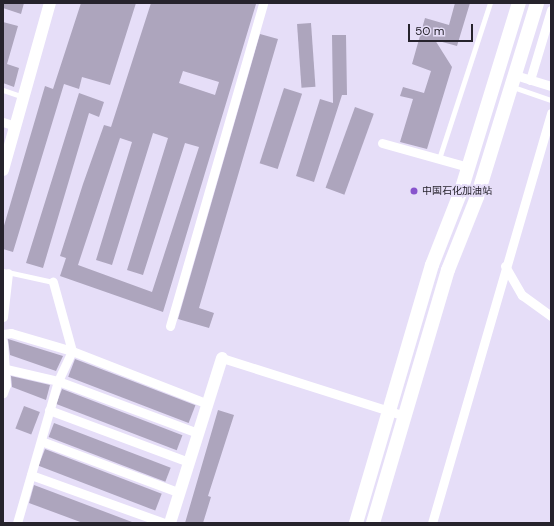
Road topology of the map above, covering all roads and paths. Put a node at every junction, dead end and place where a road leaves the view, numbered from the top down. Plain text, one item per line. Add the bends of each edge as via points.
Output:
1 (50, 3) edge
2 (263, 3) edge
3 (490, 3) edge
4 (520, 3) edge
5 (537, 3) edge
6 (551, 10) edge
7 (530, 80) junction
8 (513, 81) junction
9 (551, 86) edge
10 (3, 90) edge
11 (23, 97) junction
12 (551, 100) edge
13 (551, 113) edge
14 (3, 122) edge
15 (15, 126) junction
16 (382, 142) dead end
17 (5, 157) edge
18 (439, 159) junction
19 (468, 167) junction
20 (3, 170) edge
21 (505, 266) junction
22 (5, 272) edge
23 (53, 282) joint
24 (551, 316) edge
25 (3, 317) edge
26 (170, 326) dead end
27 (3, 334) edge
28 (3, 342) edge
29 (72, 351) junction
30 (222, 358) joint
31 (6, 368) junction
32 (58, 381) junction
33 (3, 393) edge
34 (208, 404) junction
35 (49, 410) junction
36 (389, 411) junction
37 (405, 416) junction
38 (198, 433) junction
39 (41, 441) junction
40 (189, 462) junction
41 (31, 475) junction
42 (180, 493) junction
43 (17, 523) edge
44 (164, 523) edge
45 (170, 523) edge
46 (356, 523) edge
47 (373, 523) edge
48 (432, 523) edge

1 - 11 street
2 - 26 street
3 - 18 lane
4 - 19 main road
5 - 8 main road
6 - 7 street
7 - 8 street
7 - 9 street
8 - 12 lane
8 - 37 main road via 477,197 448,270
10 - 11 lane
11 - 15 street
13 - 21 street
14 - 15 street
15 - 17 street
16 - 18 street
17 - 20 street
18 - 19 street
19 - 36 main road via 432,264
21 - 24 street via 522,295
21 - 48 street
22 - 23 lane
22 - 25 street
23 - 29 street
27 - 29 street via 11,333
28 - 31 street
29 - 32 street
29 - 34 street
30 - 34 street
30 - 36 street
31 - 32 street
31 - 33 street
32 - 35 street
32 - 38 street
34 - 38 street
35 - 39 street
35 - 40 street
36 - 37 street
36 - 46 main road
37 - 47 main road
38 - 40 street
39 - 41 street
39 - 42 street
40 - 42 street
41 - 43 street
41 - 44 street
42 - 45 street

